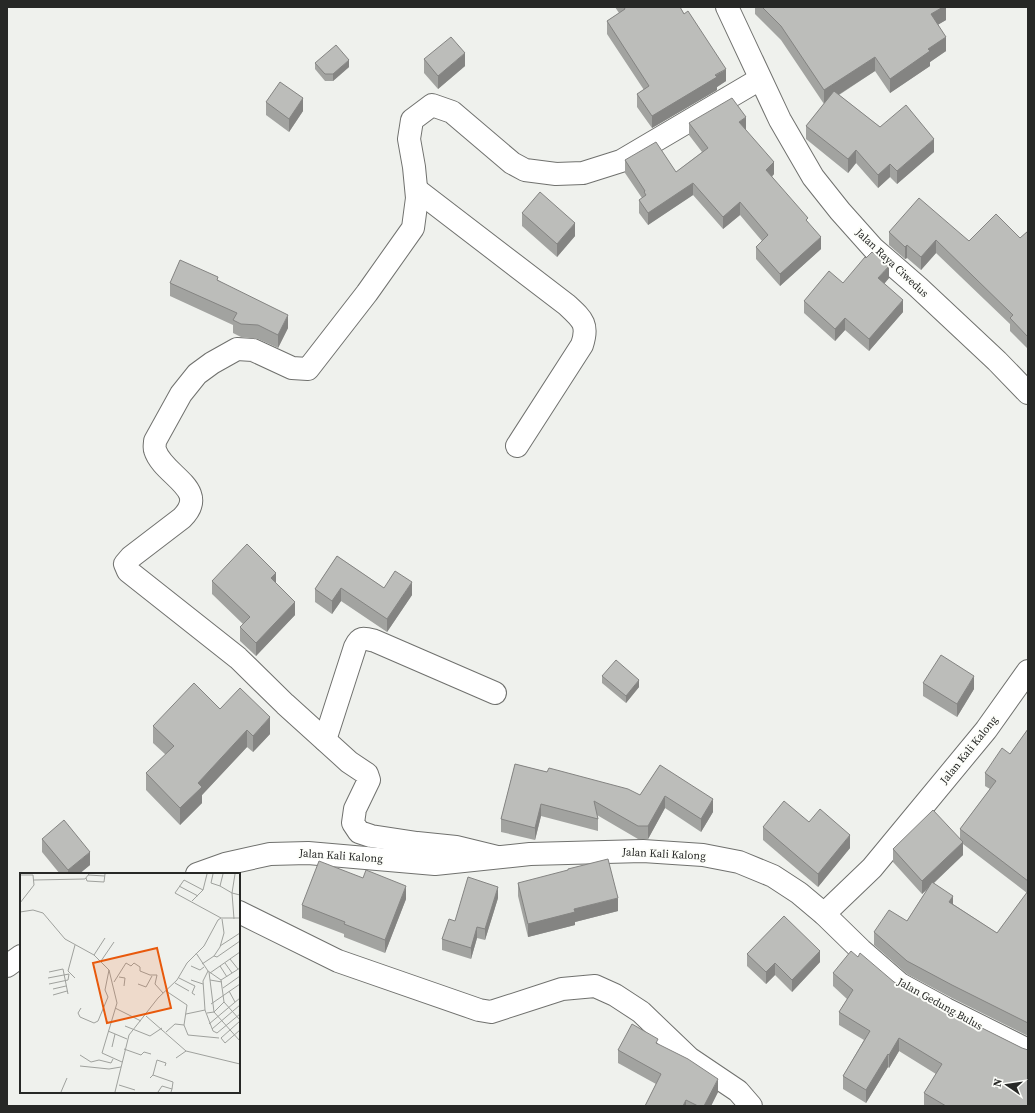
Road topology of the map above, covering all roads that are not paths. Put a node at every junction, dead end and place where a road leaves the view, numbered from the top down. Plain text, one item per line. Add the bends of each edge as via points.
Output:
1 (732, 9) edge
2 (760, 79) junction
3 (416, 190) junction
4 (1028, 392) edge
5 (516, 446) dead end
6 (1028, 671) edge
7 (495, 693) dead end
8 (325, 740) junction
9 (497, 856) junction
10 (200, 873) edge
11 (240, 912) edge
12 (824, 914) junction
13 (20, 957) edge
14 (7, 966) edge
15 (1028, 1050) edge
16 (751, 1106) edge

1 - 2 street, Jalan Raya Ciwedus
2 - 3 street via 621,161 583,173 556,174 526,170 512,163 452,112 432,105 412,120 409,139
2 - 4 street, Jalan Raya Ciwedus via 813,177 840,211 874,248 924,292
3 - 5 street via 567,305 585,326 582,345
3 - 8 street via 412,228 367,293 308,369 292,368 253,350 237,349 212,362 197,374 181,394 155,441 155,450 158,457 190,492 192,504 182,518 125,564 128,570 238,658
6 - 12 street, Jalan Kali Kalong via 986,730 872,868
7 - 8 street via 375,640 361,639 355,647
8 - 9 street via 356,768 367,774 369,780 355,809 353,823 359,832
9 - 10 street, Jalan Kali Kalong via 435,864 308,852 270,854 225,864
9 - 12 street, Jalan Kali Kalong via 643,851 703,855 739,862 773,876
11 - 16 street via 338,961 479,1010 491,1012 562,989 595,986 615,995 641,1012 689,1058 738,1092
12 - 15 street, Jalan Gedung Bulus via 900,984
13 - 14 street

